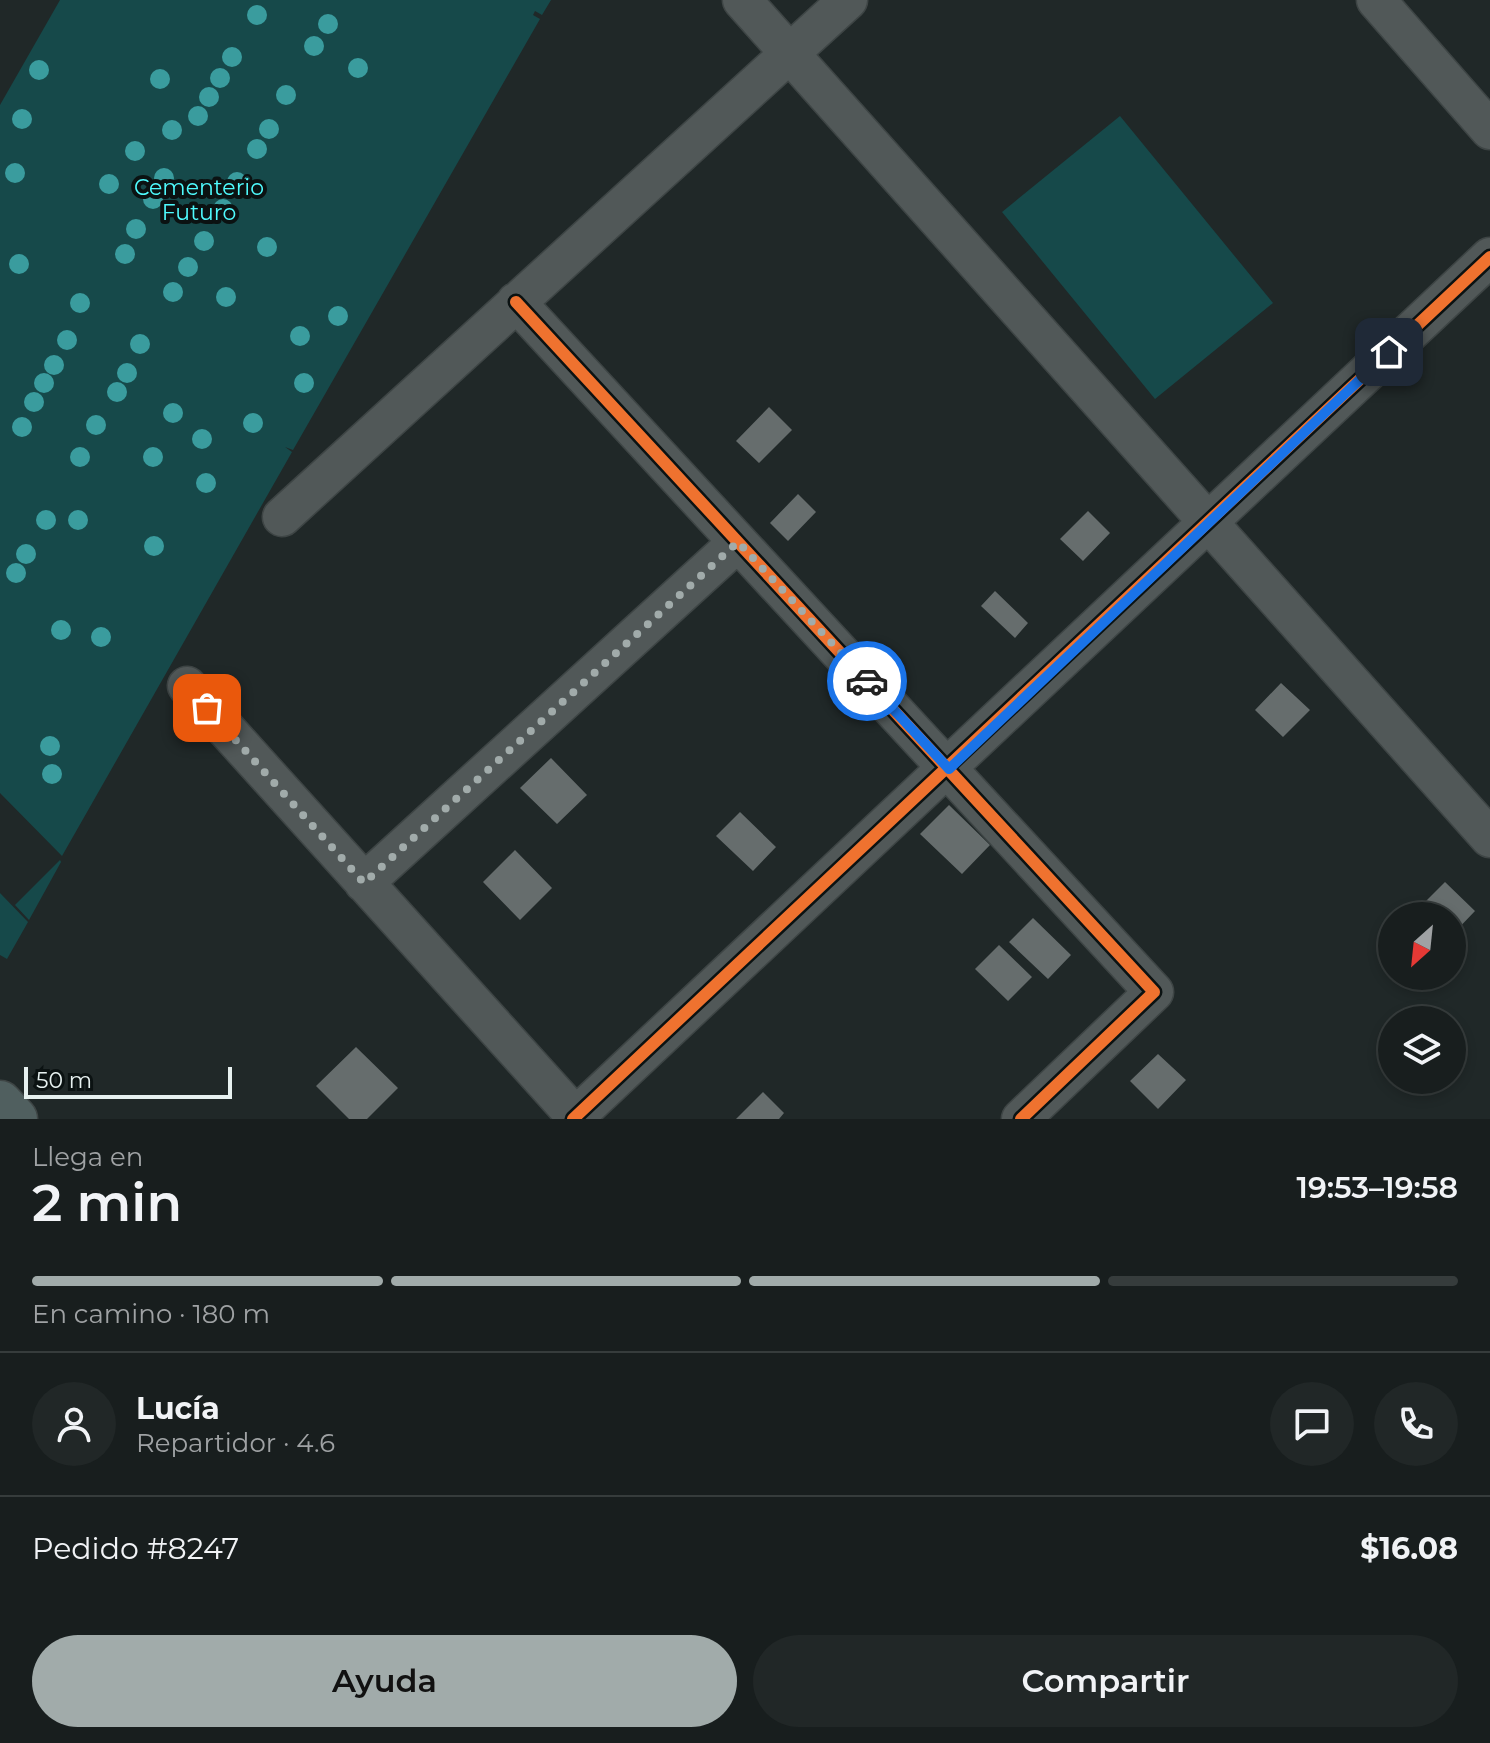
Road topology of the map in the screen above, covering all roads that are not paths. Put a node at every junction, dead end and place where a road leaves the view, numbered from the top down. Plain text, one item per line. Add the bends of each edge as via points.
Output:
1 (742, 0) edge
2 (848, 0) edge
3 (1376, 0) edge
4 (788, 52) junction
5 (1490, 130) edge
6 (1490, 257) edge
7 (516, 302) junction
8 (282, 517) dead end
9 (1209, 523) junction
10 (738, 542) junction
11 (187, 686) dead end
12 (949, 769) junction
13 (1490, 838) edge
14 (364, 883) junction
15 (0, 1103) edge
16 (575, 1118) edge
17 (15, 1119) edge
18 (1021, 1119) edge

1 - 4 street
2 - 4 street
3 - 5 street
4 - 7 street
4 - 9 street
6 - 9 street
7 - 8 street
7 - 10 street
9 - 12 street
9 - 13 street
10 - 12 street
10 - 14 street
11 - 14 street
12 - 16 street
12 - 18 street via 1154,992
14 - 16 street
15 - 17 main road

